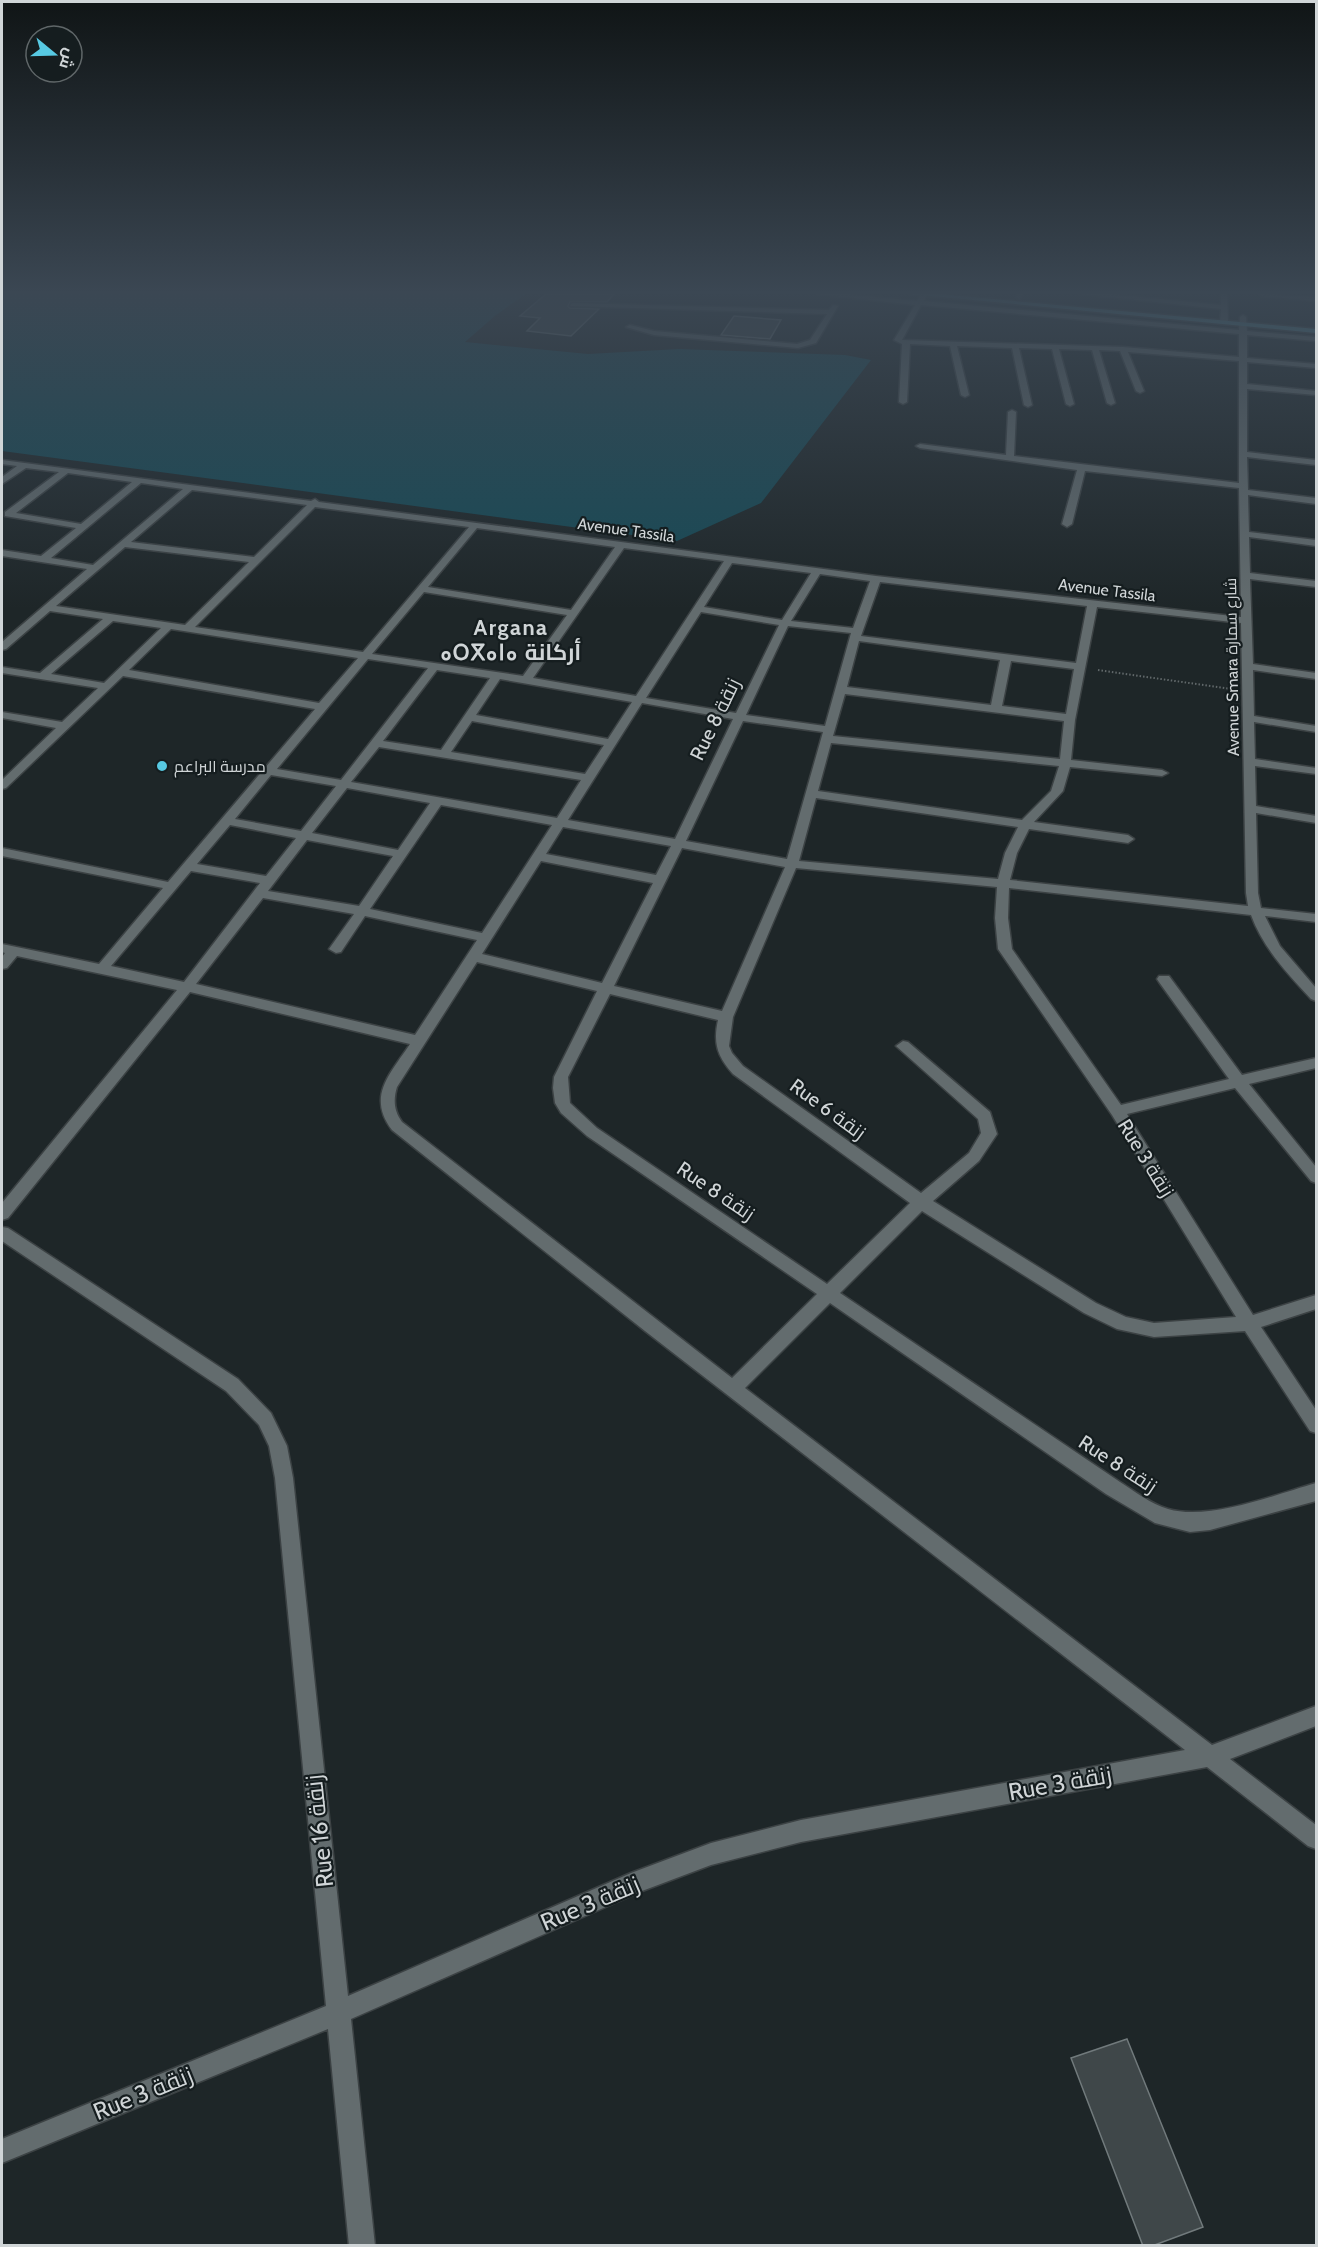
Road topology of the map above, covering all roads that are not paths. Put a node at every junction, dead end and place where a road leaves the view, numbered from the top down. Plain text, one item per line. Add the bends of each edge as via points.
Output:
1 (903, 399) edge
2 (1027, 399) edge
3 (1069, 399) edge
4 (1110, 399) edge
5 (1243, 399) edge
6 (903, 402) dead end
7 (1111, 403) dead end
8 (1070, 404) dead end
9 (1028, 405) dead end
10 (1011, 412) dead end
11 (920, 446) dead end
12 (1243, 454) junction
13 (1010, 459) junction
14 (2, 462) edge
15 (1317, 462) edge
16 (24, 465) junction
17 (1082, 468) junction
18 (67, 470) junction
19 (140, 480) junction
20 (2, 481) edge
21 (191, 486) junction
22 (1244, 489) junction
23 (1317, 501) edge
24 (315, 502) junction
25 (476, 524) junction
26 (1067, 524) dead end
27 (83, 527) junction
28 (1245, 534) junction
29 (124, 543) junction
30 (1317, 543) edge
31 (622, 544) junction
32 (2, 553) edge
33 (44, 559) junction
34 (730, 559) junction
35 (256, 560) junction
36 (96, 568) junction
37 (817, 571) junction
38 (1245, 575) junction
39 (876, 579) junction
40 (1317, 585) edge
41 (421, 590) junction
42 (1093, 603) junction
43 (49, 608) junction
44 (698, 609) junction
45 (572, 613) junction
46 (111, 617) junction
47 (1246, 621) junction
48 (785, 624) junction
49 (169, 626) junction
50 (188, 628) junction
51 (857, 634) junction
52 (2, 647) edge
53 (366, 656) junction
54 (1006, 657) junction
55 (435, 666) junction
56 (1247, 666) junction
57 (1080, 667) junction
58 (2, 670) edge
59 (120, 672) junction
60 (43, 676) junction
61 (497, 676) junction
62 (1317, 676) edge
63 (526, 680) junction
64 (105, 686) junction
65 (841, 690) junction
66 (639, 700) junction
67 (323, 707) junction
68 (996, 709) junction
69 (2, 716) edge
70 (468, 717) junction
71 (739, 717) junction
72 (1071, 718) junction
73 (1248, 718) junction
74 (63, 726) junction
75 (1317, 729) edge
76 (829, 734) junction
77 (377, 743) junction
78 (612, 743) junction
79 (443, 754) junction
80 (1249, 762) junction
81 (1063, 763) junction
82 (270, 771) junction
83 (1317, 771) edge
84 (1162, 773) dead end
85 (589, 778) junction
86 (345, 785) junction
87 (2, 786) edge
88 (813, 794) junction
89 (438, 800) junction
90 (1251, 809) junction
91 (1317, 819) edge
92 (228, 821) junction
93 (561, 823) junction
94 (1026, 824) junction
95 (305, 836) junction
96 (1128, 839) dead end
97 (679, 843) junction
98 (2, 852) edge
99 (400, 854) junction
100 (539, 857) junction
101 (792, 864) junction
102 (188, 866) junction
103 (660, 880) junction
104 (269, 881) junction
105 (1004, 884) junction
106 (170, 886) junction
107 (259, 893) junction
108 (1254, 910) junction
109 (362, 911) junction
110 (1317, 918) edge
111 (487, 938) junction
112 (336, 949) dead end
113 (8, 950) edge
114 (474, 957) junction
115 (2, 965) edge
116 (101, 970) junction
117 (1298, 975) junction
118 (1317, 976) edge
119 (1164, 979) dead end
120 (187, 987) junction
121 (605, 989) junction
122 (1317, 996) edge
123 (726, 1017) junction
124 (419, 1041) junction
125 (903, 1046) dead end
126 (1317, 1063) edge
127 (1239, 1082) junction
128 (1117, 1111) junction
129 (1317, 1177) edge
130 (921, 1202) junction
131 (2, 1214) edge
132 (2, 1233) edge
133 (829, 1293) junction
134 (1317, 1302) edge
135 (1249, 1323) junction
136 (734, 1388) junction
137 (1317, 1425) edge
138 (1317, 1492) edge
139 (1317, 1716) edge
140 (1210, 1756) junction
141 (1317, 1838) edge
142 (338, 2013) junction
143 (2, 2151) edge
144 (362, 2246) edge

1 - 6 street
2 - 9 street
3 - 8 street
4 - 7 street
5 - 12 street, Avenue Smara شارع سمارة
10 - 13 street
11 - 13 street
12 - 15 street
12 - 22 street, Avenue Smara شارع سمارة
13 - 17 street
14 - 16 street, Avenue Tassila
16 - 18 street, Avenue Tassila
16 - 20 street
17 - 22 street
17 - 26 street
18 - 19 street, Avenue Tassila
18 - 27 street via 8,514
19 - 21 street, Avenue Tassila
19 - 27 street
21 - 24 street, Avenue Tassila
21 - 29 street
22 - 23 street
22 - 28 street, Avenue Smara شارع سمارة
24 - 25 street, Avenue Tassila
24 - 35 street
25 - 31 street, Avenue Tassila
25 - 41 street
27 - 33 street
28 - 30 street
28 - 38 street, Avenue Smara شارع سمارة
29 - 35 street
29 - 36 street
31 - 34 street, Avenue Tassila
31 - 45 street
32 - 33 street
33 - 36 street
34 - 37 street, Avenue Tassila
34 - 44 street
35 - 50 street
36 - 43 street
37 - 39 street, Avenue Tassila
37 - 48 street, Rue 8 زنقة
38 - 40 street
38 - 47 street, Avenue Smara شارع سمارة
39 - 42 street, Avenue Tassila
39 - 51 street, Rue 6 زنقة
41 - 45 street
41 - 53 street
42 - 47 street, Avenue Tassila
42 - 57 street
43 - 46 street
43 - 52 street
44 - 48 street
44 - 66 street
45 - 63 street
46 - 49 street
46 - 60 street
47 - 56 street, Avenue Smara شارع سمارة
48 - 51 street
48 - 71 street, Rue 8 زنقة
49 - 50 street
49 - 59 street
50 - 53 street
51 - 54 street
51 - 65 street, Rue 6 زنقة
53 - 55 street
53 - 67 street
54 - 57 street
54 - 68 street
55 - 61 street
55 - 77 street
56 - 62 street
56 - 73 street, Avenue Smara شارع سمارة
57 - 72 street
58 - 60 street
59 - 64 street
59 - 67 street
60 - 64 street
61 - 63 street
61 - 70 street
63 - 66 street
64 - 74 street
65 - 68 street
65 - 76 street, Rue 6 زنقة
66 - 71 street
66 - 78 street
67 - 82 street
68 - 72 street
69 - 74 street
70 - 78 street
70 - 79 street
71 - 76 street
71 - 97 street, Rue 8 زنقة
72 - 81 street
73 - 75 street
73 - 80 street, Avenue Smara شارع سمارة
74 - 87 street
76 - 81 street
76 - 88 street, Rue 6 زنقة
77 - 79 street
77 - 86 street
78 - 85 street
79 - 85 street
80 - 83 street
80 - 90 street, Avenue Smara شارع سمارة
81 - 84 street
81 - 94 street via 1056,793
82 - 86 street
82 - 92 street
85 - 93 street
86 - 89 street
86 - 95 street
88 - 94 street
88 - 101 street, Rue 6 زنقة
89 - 93 street
89 - 99 street
90 - 91 street
90 - 108 street, Avenue Smara شارع سمارة
92 - 95 street
92 - 102 street
93 - 97 street
93 - 100 street
94 - 96 street
94 - 105 street, Rue 3 زنقة via 1013,850
95 - 99 street
95 - 104 street
97 - 101 street
97 - 103 street, Rue 8 زنقة
98 - 106 street
99 - 109 street
100 - 103 street
100 - 111 street
101 - 105 street
101 - 123 street, Rue 6 زنقة
102 - 104 street
102 - 106 street
103 - 121 street, Rue 8 زنقة
104 - 107 street
105 - 108 street
105 - 128 street, Rue 3 زنقة via 1000,927 1005,949
106 - 116 street
107 - 109 street
107 - 120 street
108 - 110 street
108 - 117 street, Avenue Smara شارع سمارة via 1268,938
109 - 111 street
109 - 112 street
111 - 114 street
113 - 115 street
113 - 116 street
114 - 121 street
114 - 124 street
116 - 120 street
117 - 118 street
117 - 122 street, Avenue Smara شارع سمارة
119 - 127 street
120 - 124 street
120 - 131 street
121 - 123 street
121 - 133 street, Rue 8 زنقة via 561,1077 558,1095 567,1112
123 - 130 street, Rue 6 زنقة via 720,1043 725,1056 738,1070
124 - 136 street via 387,1094 387,1111 397,1126
125 - 130 street via 985,1116 989,1134 974,1157
126 - 127 street
127 - 128 street
127 - 129 street
128 - 135 street, Rue 3 زنقة
130 - 133 street
130 - 135 street, Rue 6 زنقة via 1090,1308 1123,1324 1154,1330
132 - 142 street, Rue 16 زنقة via 232,1385 265,1419 278,1446
133 - 136 street
133 - 138 street, Rue 8 زنقة via 1113,1488 1162,1517 1190,1523 1210,1521
134 - 135 street, Rue 6 زنقة
135 - 137 street, Rue 3 زنقة
136 - 140 street
139 - 140 street, Rue 3 زنقة
140 - 141 street
140 - 142 street, Rue 3 زنقة via 801,1831 711,1854 639,1881
142 - 143 street, Rue 3 زنقة
142 - 144 street, Rue 16 زنقة

